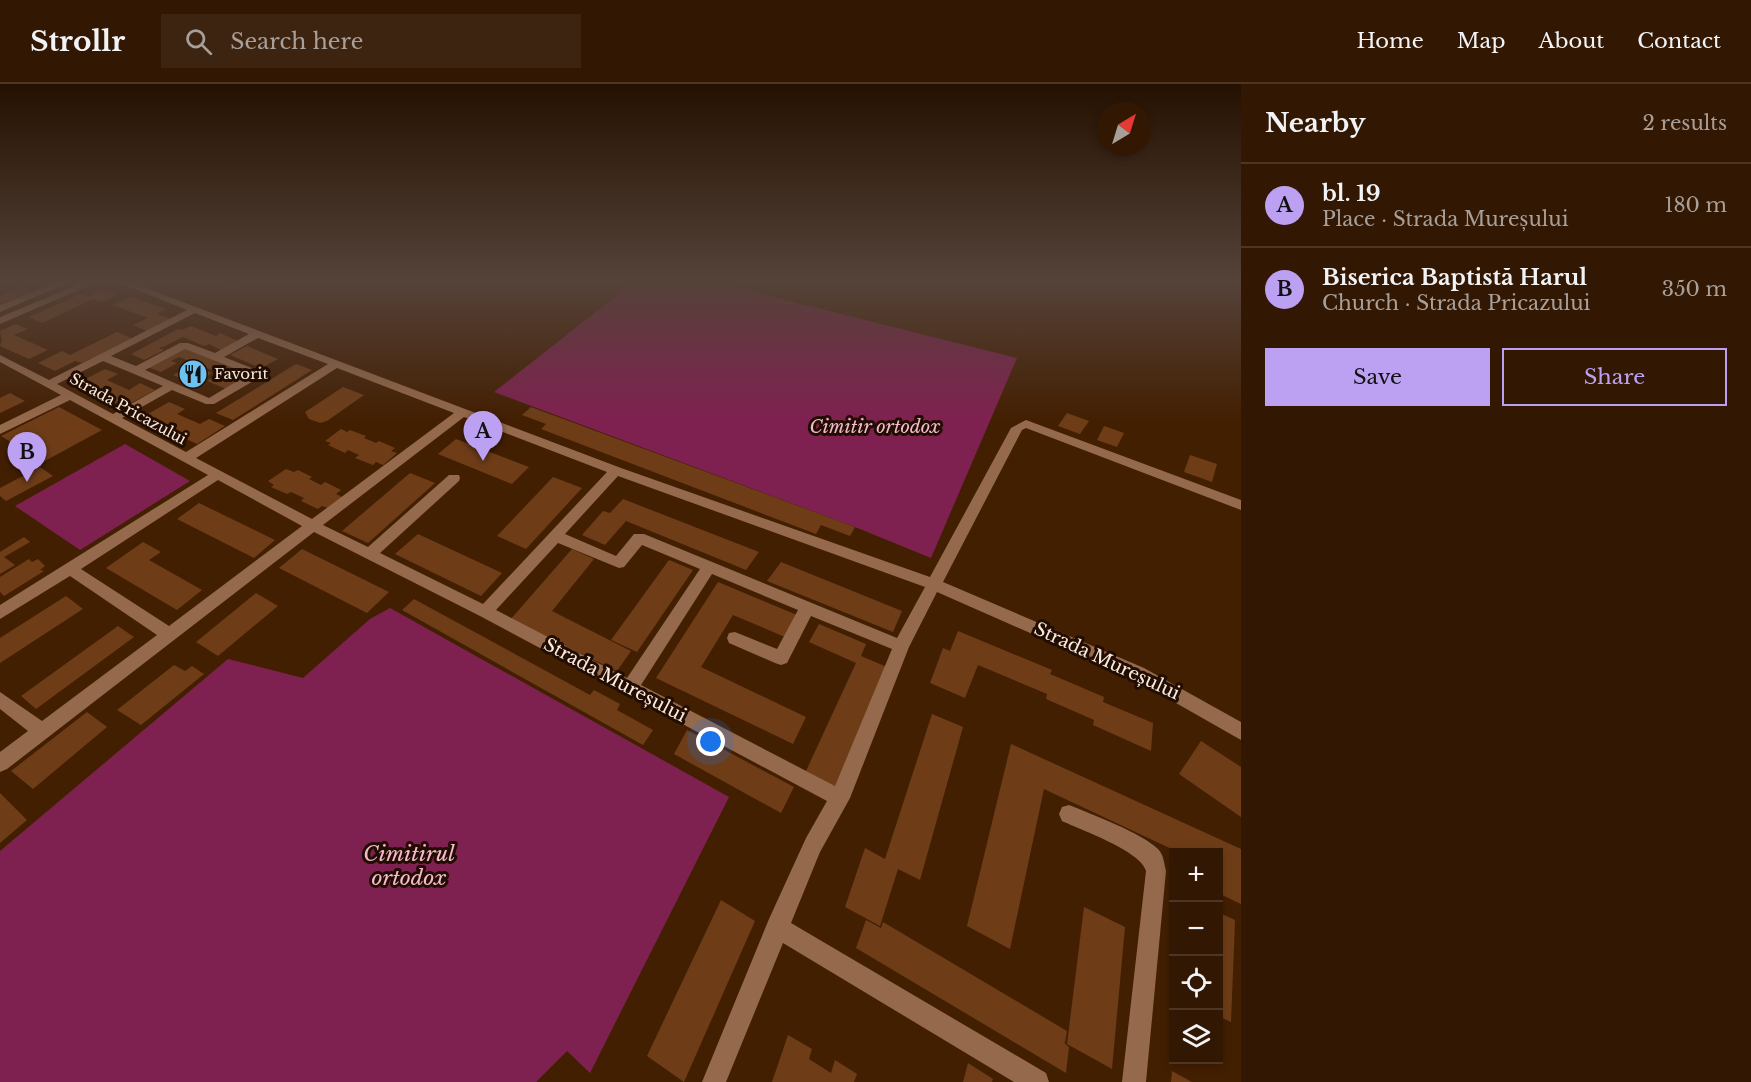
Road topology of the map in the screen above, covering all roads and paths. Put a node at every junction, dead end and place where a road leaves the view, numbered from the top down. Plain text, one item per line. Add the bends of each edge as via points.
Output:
1 (160, 328) edge
2 (240, 328) edge
3 (257, 334) junction
4 (104, 357) junction
5 (216, 357) junction
6 (0, 358) edge
7 (336, 364) junction
8 (137, 370) junction
9 (51, 383) junction
10 (171, 386) junction
11 (71, 395) junction
12 (463, 412) junction
13 (114, 418) junction
14 (0, 430) edge
15 (186, 458) junction
16 (616, 471) junction
17 (217, 475) junction
18 (454, 478) dead end
19 (1241, 505) edge
20 (314, 526) junction
21 (556, 536) junction
22 (369, 555) junction
23 (709, 567) junction
24 (70, 569) junction
25 (935, 585) junction
26 (808, 607) junction
27 (485, 612) junction
28 (0, 613) edge
29 (169, 634) junction
30 (735, 638) dead end
31 (901, 646) junction
32 (630, 688) junction
33 (0, 699) edge
34 (42, 731) junction
35 (1241, 732) edge
36 (0, 763) edge
37 (840, 798) junction
38 (1069, 814) dead end
39 (777, 927) junction
40 (714, 1082) edge
41 (1037, 1082) edge
42 (1134, 1082) edge

1 - 4 street, Strada Pricazului
2 - 3 street
3 - 5 street
3 - 7 street
4 - 8 street
4 - 9 street, Strada Pricazului
5 - 8 street via 184,345
5 - 10 street via 258,374 210,402
6 - 9 street, Strada Pricazului
7 - 12 street, Strada Mureșului
7 - 15 street, Strada Pricazului
8 - 10 street
9 - 11 street, Strada Pricazului
10 - 13 street
11 - 13 street, Strada Pricazului
11 - 14 street
12 - 16 street, Strada Mureșului
12 - 20 street
13 - 15 street, Strada Pricazului
15 - 17 street, Strada Mureșului
16 - 21 street
16 - 25 street, Strada Mureșului
17 - 20 street, Strada Mureșului
17 - 24 street
18 - 22 street
19 - 25 street via 1021,424
20 - 22 street, Strada Mureșului
20 - 29 street
21 - 23 street via 619,562 639,537
21 - 27 street
22 - 27 street, Strada Mureșului
23 - 26 street
23 - 32 street
24 - 28 street
24 - 29 street
25 - 31 street
25 - 35 street, Strada Mureșului via 1138,673
26 - 30 street via 781,658
26 - 31 street
27 - 32 street, Strada Mureșului
29 - 34 street
31 - 37 street
32 - 37 street, Strada Mureșului
33 - 34 street
34 - 36 street
37 - 39 street via 813,845
38 - 42 street via 1141,848 1153,858 1156,871
39 - 40 street
39 - 41 street

